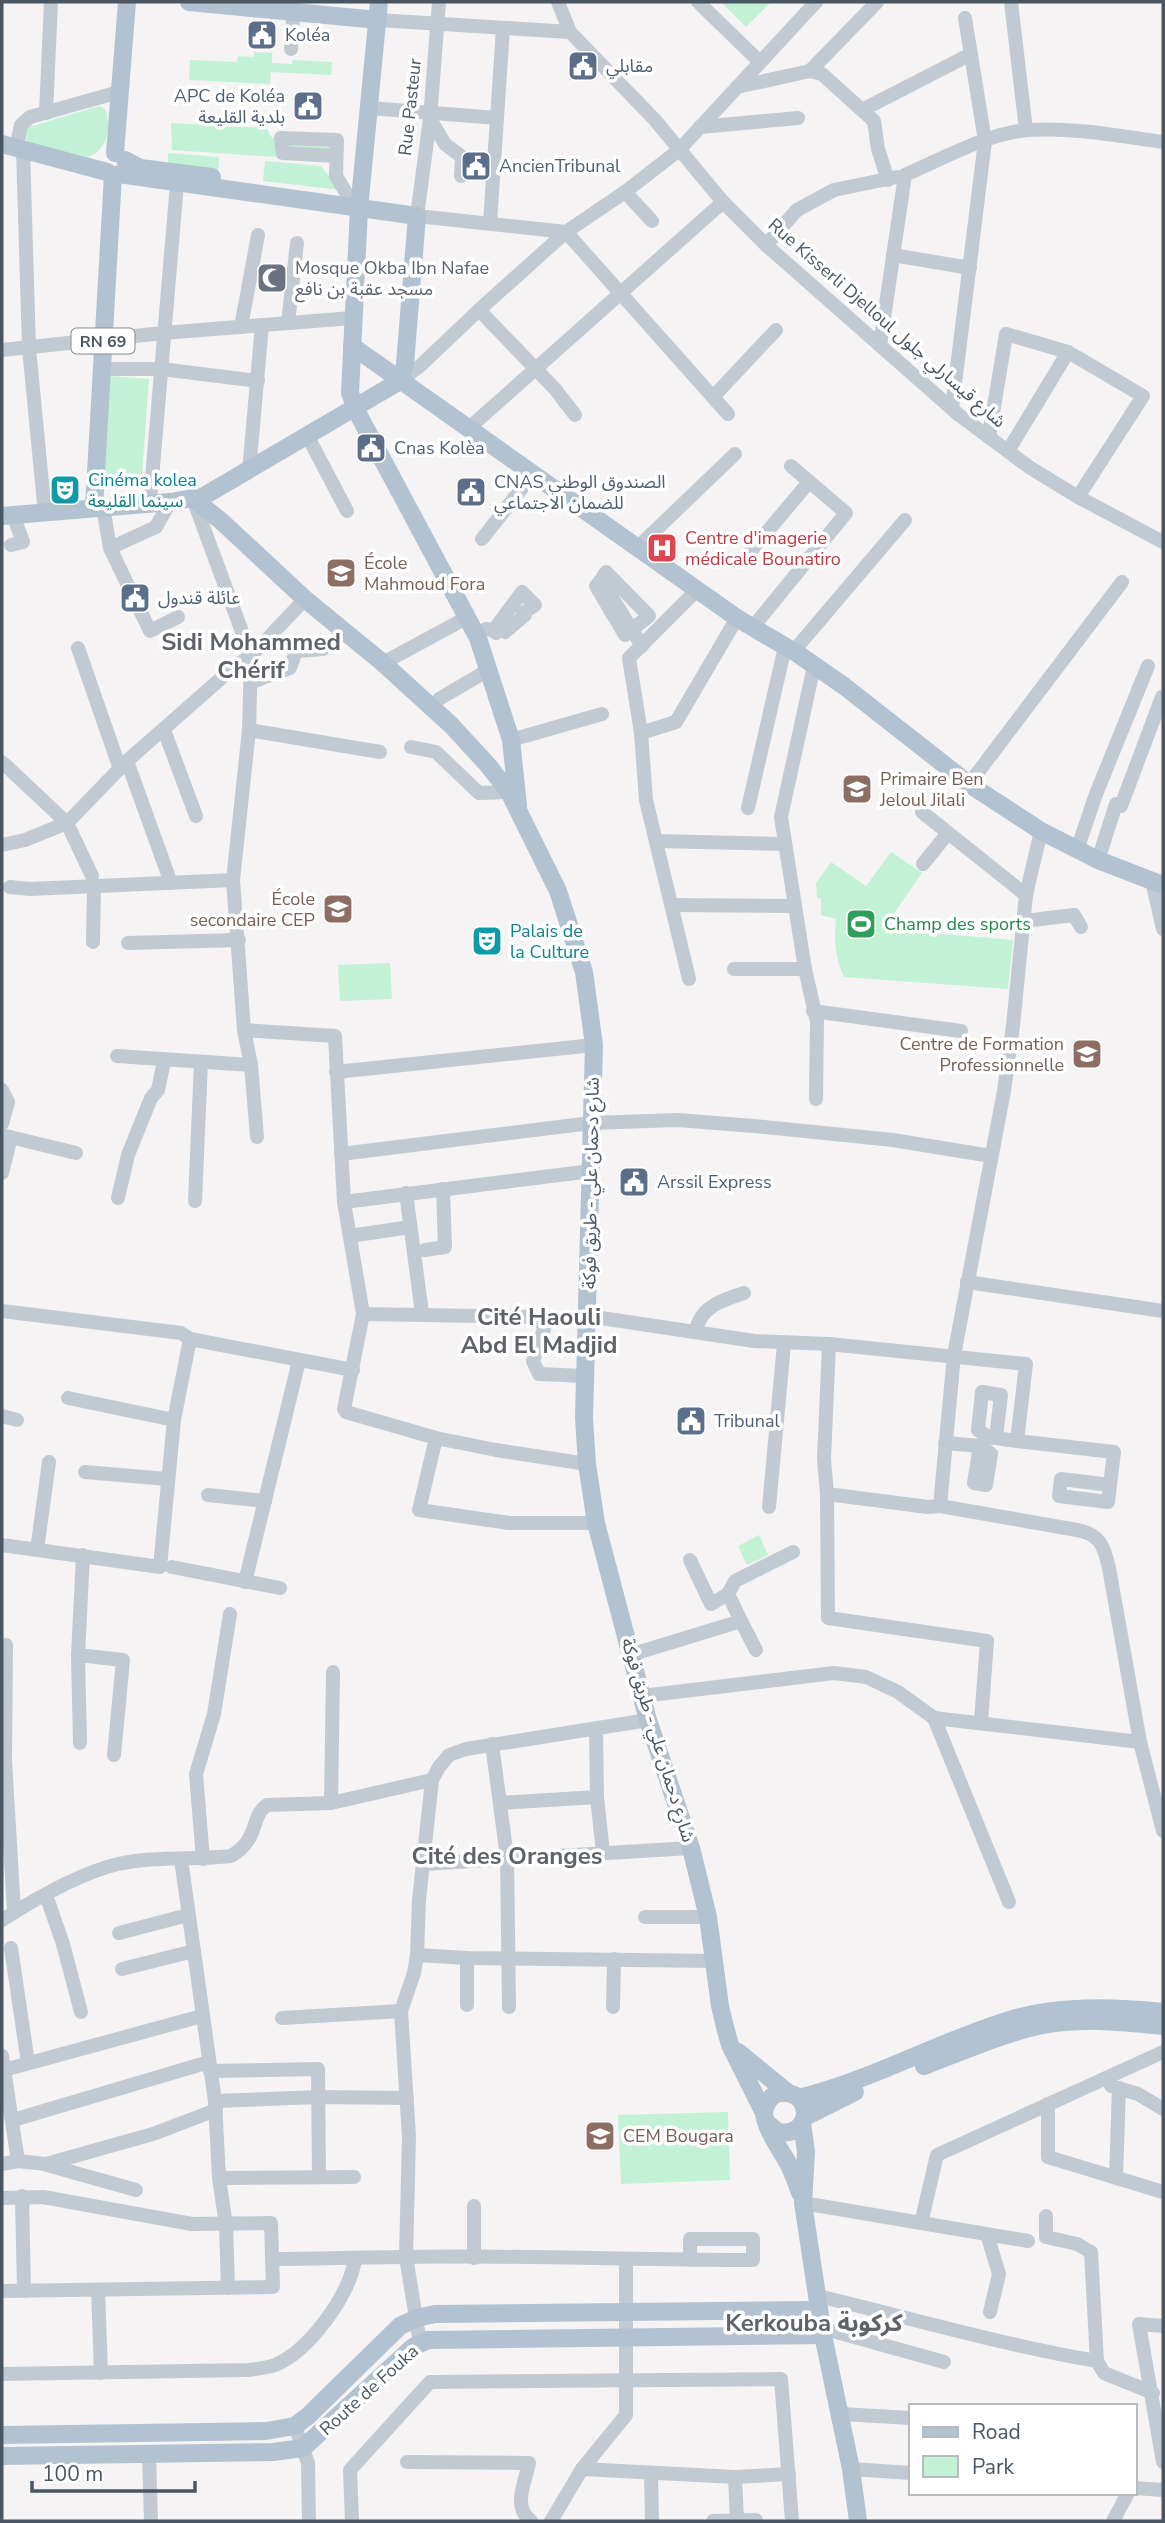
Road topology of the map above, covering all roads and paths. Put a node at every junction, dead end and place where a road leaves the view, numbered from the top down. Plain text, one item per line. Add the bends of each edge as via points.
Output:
1 (51, 2) edge
2 (127, 2) edge
3 (189, 2) edge
4 (379, 2) edge
5 (439, 2) edge
6 (558, 2) edge
7 (698, 2) edge
8 (816, 2) edge
9 (877, 2) edge
10 (1011, 2) edge
11 (293, 7) edge
12 (965, 18) dead end
13 (378, 20) junction
14 (438, 24) junction
15 (503, 28) junction
16 (570, 32) junction
17 (291, 49) dead end
18 (971, 54) junction
19 (760, 62) junction
20 (810, 71) junction
21 (737, 87) junction
22 (119, 92) junction
23 (369, 108) junction
24 (862, 110) junction
25 (46, 113) junction
26 (430, 116) junction
27 (497, 118) junction
28 (798, 118) dead end
29 (700, 127) junction
30 (1026, 130) junction
31 (985, 141) junction
32 (1163, 142) edge
33 (14, 147) edge
34 (679, 150) junction
35 (336, 156) dead end
36 (116, 167) junction
37 (905, 175) junction
38 (461, 176) dead end
39 (177, 178) junction
40 (888, 180) junction
41 (625, 192) junction
42 (356, 201) junction
43 (723, 202) junction
44 (417, 216) junction
45 (652, 221) dead end
46 (489, 223) junction
47 (566, 232) junction
48 (258, 235) dead end
49 (297, 243) dead end
50 (766, 245) junction
51 (893, 256) junction
52 (970, 268) junction
53 (621, 292) junction
54 (479, 310) junction
55 (352, 318) junction
56 (288, 323) junction
57 (262, 325) junction
58 (240, 327) junction
59 (776, 330) dead end
60 (163, 333) junction
61 (103, 341) junction
62 (880, 345) junction
63 (352, 346) junction
64 (29, 348) junction
65 (2, 350) edge
66 (1068, 352) junction
67 (102, 369) junction
68 (161, 369) junction
69 (536, 369) junction
70 (258, 380) junction
71 (400, 381) junction
72 (713, 397) junction
73 (354, 406) junction
74 (952, 408) junction
75 (728, 414) dead end
76 (575, 415) dead end
77 (469, 428) junction
78 (308, 437) junction
79 (989, 437) junction
80 (1008, 451) junction
81 (735, 454) dead end
82 (791, 466) dead end
83 (248, 471) junction
84 (533, 474) junction
85 (809, 482) junction
86 (1078, 496) junction
87 (193, 499) junction
88 (150, 502) junction
89 (170, 502) junction
90 (99, 508) junction
91 (347, 511) dead end
92 (45, 514) junction
93 (8, 516) edge
94 (905, 520) dead end
95 (482, 539) dead end
96 (1163, 542) edge
97 (10, 545) dead end
98 (110, 548) junction
99 (636, 548) junction
100 (750, 552) dead end
101 (1122, 582) dead end
102 (697, 590) junction
103 (589, 593) dead end
104 (305, 599) junction
105 (178, 617) dead end
106 (468, 617) junction
107 (737, 618) junction
108 (753, 627) junction
109 (494, 629) dead end
110 (632, 630) junction
111 (476, 635) junction
112 (642, 646) junction
113 (78, 648) dead end
114 (323, 649) dead end
115 (789, 649) junction
116 (251, 656) junction
117 (629, 658) junction
118 (383, 663) junction
119 (814, 666) junction
120 (1148, 666) dead end
121 (490, 669) junction
122 (252, 682) junction
123 (1162, 696) edge
124 (439, 699) dead end
125 (602, 714) dead end
126 (164, 730) junction
127 (249, 730) junction
128 (641, 733) junction
129 (512, 740) junction
130 (411, 747) dead end
131 (380, 751) dead end
132 (2, 762) edge
133 (124, 765) junction
134 (969, 784) junction
135 (509, 792) junction
136 (748, 808) dead end
137 (519, 812) junction
138 (922, 812) dead end
139 (196, 816) dead end
140 (67, 823) junction
141 (1041, 831) junction
142 (948, 833) junction
143 (656, 841) junction
144 (785, 844) junction
145 (2, 845) edge
146 (1077, 850) junction
147 (1098, 860) junction
148 (923, 864) dead end
149 (233, 880) junction
150 (93, 881) junction
151 (171, 883) junction
152 (1158, 883) edge
153 (10, 887) dead end
154 (1026, 895) junction
155 (672, 905) junction
156 (795, 906) junction
157 (1024, 921) junction
158 (1081, 927) dead end
159 (1163, 929) edge
160 (239, 940) junction
161 (93, 942) dead end
162 (128, 943) dead end
163 (734, 969) dead end
164 (805, 969) junction
165 (689, 979) dead end
166 (813, 1011) junction
167 (244, 1030) junction
168 (961, 1031) dead end
169 (594, 1045) junction
170 (117, 1056) dead end
171 (164, 1061) junction
172 (201, 1062) junction
173 (251, 1065) junction
174 (335, 1072) junction
175 (2, 1090) edge
176 (817, 1099) dead end
177 (591, 1123) junction
178 (2, 1124) edge
179 (6, 1136) edge
180 (257, 1137) dead end
181 (76, 1153) dead end
182 (341, 1154) junction
183 (991, 1156) junction
184 (591, 1171) junction
185 (2, 1173) edge
186 (443, 1189) junction
187 (406, 1193) junction
188 (118, 1198) dead end
189 (195, 1201) dead end
190 (344, 1202) junction
191 (410, 1227) junction
192 (350, 1236) junction
193 (425, 1250) dead end
194 (967, 1282) junction
195 (744, 1293) dead end
196 (2, 1311) edge
197 (1163, 1311) edge
198 (363, 1314) junction
199 (422, 1314) junction
200 (588, 1316) junction
201 (696, 1331) junction
202 (190, 1339) junction
203 (784, 1344) junction
204 (829, 1344) junction
205 (954, 1355) junction
206 (299, 1361) junction
207 (353, 1370) junction
208 (584, 1376) junction
209 (68, 1398) dead end
210 (2, 1416) edge
211 (17, 1420) dead end
212 (174, 1420) junction
213 (436, 1438) junction
214 (1017, 1441) junction
215 (945, 1443) junction
216 (49, 1462) dead end
217 (587, 1464) junction
218 (85, 1472) dead end
219 (167, 1479) junction
220 (1110, 1485) dead end
221 (827, 1494) junction
222 (208, 1495) dead end
223 (265, 1501) junction
224 (940, 1506) junction
225 (769, 1507) dead end
226 (596, 1523) junction
227 (2, 1545) edge
228 (37, 1550) junction
229 (793, 1552) dead end
230 (83, 1555) junction
231 (690, 1560) dead end
232 (172, 1567) dead end
233 (245, 1582) junction
234 (280, 1588) dead end
235 (728, 1594) junction
236 (230, 1614) dead end
237 (741, 1621) junction
238 (6, 1645) dead end
239 (756, 1650) dead end
240 (630, 1654) junction
241 (78, 1655) junction
242 (333, 1672) dead end
243 (642, 1696) junction
244 (934, 1718) junction
245 (649, 1720) junction
246 (981, 1722) junction
247 (596, 1729) junction
248 (1140, 1742) junction
249 (80, 1743) dead end
250 (492, 1744) junction
251 (114, 1755) dead end
252 (432, 1780) junction
253 (597, 1797) junction
254 (331, 1803) junction
255 (500, 1803) junction
256 (1163, 1831) edge
257 (691, 1848) junction
258 (603, 1853) junction
259 (507, 1857) junction
260 (181, 1859) junction
261 (203, 1859) junction
262 (423, 1864) junction
263 (46, 1895) junction
264 (1009, 1902) dead end
265 (188, 1915) junction
266 (8, 1916) edge
267 (645, 1917) dead end
268 (708, 1917) junction
269 (119, 1933) dead end
270 (11, 1948) dead end
271 (194, 1951) junction
272 (417, 1955) junction
273 (467, 1958) junction
274 (509, 1958) junction
275 (614, 1959) junction
276 (715, 1961) junction
277 (121, 1969) dead end
278 (467, 2005) dead end
279 (509, 2007) dead end
280 (613, 2007) dead end
281 (401, 2011) junction
282 (81, 2012) dead end
283 (1163, 2012) edge
284 (202, 2015) junction
285 (282, 2018) dead end
286 (1163, 2026) edge
287 (730, 2045) junction
288 (1163, 2052) edge
289 (28, 2063) junction
290 (210, 2066) junction
291 (3, 2074) edge
292 (1097, 2082) junction
293 (1119, 2088) junction
294 (793, 2095) junction
295 (320, 2097) junction
296 (407, 2098) junction
297 (1048, 2104) junction
298 (215, 2105) junction
299 (1163, 2109) edge
300 (766, 2118) junction
301 (804, 2120) junction
302 (10, 2127) edge
303 (18, 2161) junction
304 (2, 2164) edge
305 (46, 2164) junction
306 (319, 2177) junction
307 (354, 2177) dead end
308 (219, 2178) junction
309 (1116, 2178) junction
310 (136, 2190) dead end
311 (1163, 2192) edge
312 (22, 2196) junction
313 (2, 2198) edge
314 (803, 2203) junction
315 (474, 2206) dead end
316 (1046, 2216) dead end
317 (920, 2223) junction
318 (226, 2225) junction
319 (987, 2234) junction
320 (1028, 2241) dead end
321 (406, 2257) junction
322 (474, 2258) junction
323 (272, 2259) junction
324 (355, 2259) junction
325 (626, 2259) junction
326 (690, 2260) dead end
327 (228, 2288) junction
328 (98, 2290) junction
329 (2, 2291) edge
330 (24, 2291) junction
331 (989, 2312) dead end
332 (626, 2313) junction
333 (820, 2317) junction
334 (417, 2318) junction
335 (1163, 2326) edge
336 (626, 2337) junction
337 (421, 2343) junction
338 (1097, 2361) junction
339 (944, 2362) dead end
340 (102, 2373) junction
341 (2, 2374) edge
342 (625, 2381) junction
343 (1153, 2393) junction
344 (841, 2414) junction
345 (909, 2418) edge
346 (295, 2426) junction
347 (2, 2435) edge
348 (303, 2448) junction
349 (149, 2454) junction
350 (2, 2456) edge
351 (407, 2462) dead end
352 (1163, 2462) edge
353 (582, 2469) junction
354 (851, 2469) junction
355 (909, 2473) edge
356 (650, 2474) junction
357 (789, 2474) junction
358 (735, 2477) junction
359 (1137, 2488) edge
360 (1163, 2490) edge
361 (1127, 2495) edge
362 (737, 2520) edge
363 (755, 2520) edge
364 (152, 2521) edge
365 (309, 2521) edge
366 (352, 2521) edge
367 (531, 2521) edge
368 (551, 2521) edge
369 (652, 2521) edge
370 (713, 2521) edge
371 (792, 2521) edge
372 (858, 2521) edge
373 (1113, 2521) edge

1 - 25 street
2 - 22 main road, RN 69
3 - 11 main road
4 - 13 main road
5 - 14 street, Rue Pasteur
6 - 16 street
7 - 19 street
8 - 19 street
9 - 20 street
10 - 30 street
11 - 13 main road
11 - 17 street
12 - 18 street
13 - 14 street
13 - 23 main road
14 - 15 street
14 - 26 street, Rue Pasteur
15 - 16 street
15 - 27 street
16 - 34 street, Rue Kisserli Djelloul شارع قيسارلي جلول
18 - 24 street
18 - 31 street
19 - 21 street
20 - 21 street
20 - 24 street via 822,74
21 - 29 street
22 - 25 street
22 - 36 main road, RN 69
23 - 26 street
23 - 42 main road
24 - 40 street via 874,121
25 - 33 street via 26,120
26 - 27 street
26 - 38 street via 445,144 462,157
26 - 44 street, Rue Pasteur
27 - 46 street
28 - 29 street
29 - 34 street
30 - 31 street
30 - 32 street via 1081,131
31 - 37 street
31 - 52 street
33 - 36 main road
33 - 64 street
34 - 41 street
34 - 43 street, Rue Kisserli Djelloul شارع قيسارلي جلول
35 - 42 street via 336,176
36 - 39 main road
36 - 61 main road, RN 69
37 - 40 street
37 - 51 street
39 - 42 main road
39 - 60 street
40 - 50 street via 834,190 797,210
41 - 45 street
41 - 47 street
42 - 44 main road
42 - 55 main road
43 - 50 street, Rue Kisserli Djelloul شارع قيسارلي جلول
43 - 53 street
44 - 46 street
44 - 71 main road
46 - 47 street
47 - 53 street
47 - 54 street
48 - 58 street
49 - 56 street
50 - 62 street, Rue Kisserli Djelloul شارع قيسارلي جلول
51 - 52 street
51 - 62 street
52 - 74 street
53 - 69 street
53 - 72 street
54 - 69 street
54 - 71 street
55 - 56 street
55 - 63 main road
56 - 57 street
57 - 58 street
57 - 70 street
58 - 60 street
59 - 72 street
60 - 61 street
60 - 68 street
61 - 64 street
61 - 67 main road, RN 69
62 - 74 street, Rue Kisserli Djelloul شارع قيسارلي جلول
63 - 71 main road
63 - 73 main road via 350,393
64 - 65 street
64 - 92 street
66 - 79 street via 1006,334
66 - 80 street
66 - 86 street via 1143,396
67 - 68 street
67 - 90 main road, RN 69
68 - 70 street
68 - 88 street
69 - 76 street
69 - 77 street
70 - 83 street
71 - 73 main road
71 - 77 main road
72 - 75 street
73 - 78 main road
73 - 106 main road
74 - 79 street, Rue Kisserli Djelloul شارع قيسارلي جلول
77 - 84 main road
78 - 83 main road
78 - 91 street
79 - 80 street, Rue Kisserli Djelloul شارع قيسارلي جلول
80 - 86 street, Rue Kisserli Djelloul شارع قيسارلي جلول
81 - 99 street
82 - 85 street
83 - 87 main road
84 - 95 street
84 - 99 main road
85 - 100 street
85 - 108 street via 846,513
86 - 96 street, Rue Kisserli Djelloul شارع قيسارلي جلول
87 - 89 main road
87 - 104 main road, شارع دحمان علي - طريق فوكة
87 - 116 street
88 - 89 main road
88 - 90 main road
89 - 98 street via 156,527
90 - 92 main road
90 - 98 street
92 - 93 main road
93 - 97 street via 23,542
94 - 115 street
98 - 105 street via 150,631
99 - 102 main road
101 - 134 street
102 - 107 main road
102 - 112 street
103 - 117 street
104 - 116 street
104 - 118 main road, شارع دحمان علي - طريق فوكة
106 - 111 main road
106 - 118 street
107 - 108 main road
107 - 128 street via 676,722
108 - 115 main road
109 - 111 street
110 - 110 street via 649,616 606,572 601,580
110 - 112 street
111 - 121 main road
112 - 117 street
113 - 133 street
114 - 122 street via 296,651 289,676
115 - 119 main road
115 - 136 street
116 - 122 street
116 - 126 street
117 - 128 street
118 - 135 main road, شارع دحمان علي - طريق فوكة via 451,725
119 - 134 main road
119 - 144 street via 782,817
120 - 146 street
121 - 124 street
121 - 129 main road
122 - 127 street
123 - 147 street via 1121,806 1116,804
125 - 129 street
126 - 133 street
126 - 139 street
127 - 131 street
127 - 149 street
128 - 143 street via 646,800
129 - 137 main road
130 - 135 street via 436,752 479,793
132 - 140 street
133 - 140 street
133 - 151 street
134 - 141 main road
135 - 137 main road, شارع دحمان علي - طريق فوكة
137 - 169 main road, شارع دحمان علي - طريق فوكة via 572,930 584,972
138 - 142 street
140 - 145 street
140 - 150 street
141 - 146 main road
141 - 154 street
142 - 148 street
142 - 154 street
143 - 144 street
143 - 155 street
144 - 156 street
146 - 147 main road
147 - 152 main road
149 - 151 street
149 - 160 street
150 - 151 street
150 - 153 street
150 - 161 street
152 - 159 street
154 - 157 street
155 - 156 street
155 - 165 street
156 - 164 street
157 - 158 street via 1074,915
157 - 183 street via 1013,1026
160 - 162 street
160 - 167 street
163 - 164 street
164 - 166 street
166 - 168 street
166 - 176 street
167 - 173 street
167 - 174 street via 335,1036
169 - 174 street
169 - 177 main road, شارع دحمان علي - طريق فوكة
170 - 171 street
171 - 172 street
171 - 188 street via 158,1090 128,1155
172 - 173 street
172 - 189 street
173 - 180 street
174 - 182 street
175 - 178 street via 8,1102
177 - 182 street
177 - 183 street via 754,1125
177 - 184 main road, شارع دحمان علي - طريق فوكة
179 - 181 street
179 - 185 street
182 - 190 street
183 - 194 street
184 - 186 street
184 - 200 main road, شارع دحمان علي - طريق فوكة
186 - 187 street
186 - 193 street via 445,1247
187 - 190 street
187 - 191 street
190 - 192 street
191 - 192 street
191 - 199 street
192 - 198 street
194 - 197 street
194 - 205 street
195 - 201 street via 710,1306
196 - 202 street via 181,1333
198 - 199 street
198 - 207 street
199 - 208 street via 534,1317 545,1326 533,1361 539,1374
200 - 201 street
200 - 208 main road, شارع دحمان علي - طريق فوكة
201 - 203 street
202 - 206 street
202 - 212 street
203 - 204 street
203 - 225 street
204 - 205 street
204 - 221 street
205 - 214 street via 1026,1364
205 - 215 street
206 - 207 street
206 - 223 street
207 - 213 street via 346,1412
208 - 217 main road, شارع دحمان علي - طريق فوكة
209 - 212 street
210 - 211 street
212 - 219 street
213 - 217 street
213 - 226 street via 419,1510 509,1523
214 - 215 street
214 - 220 street via 1114,1452
215 - 224 street
216 - 228 street
217 - 226 main road, شارع دحمان علي - طريق فوكة
218 - 219 street
219 - 230 street via 160,1567
221 - 224 street
221 - 246 street via 828,1618 987,1641
222 - 223 street
223 - 233 street
224 - 248 street via 1091,1533 1101,1544
226 - 240 main road, شارع دحمان علي - طريق فوكة
227 - 228 street
228 - 230 street
229 - 235 street via 735,1581
230 - 241 street
231 - 235 street via 711,1604
232 - 233 street
233 - 234 street
235 - 237 street
236 - 261 street via 214,1714 197,1774
237 - 239 street
237 - 240 street
238 - 266 street
240 - 243 main road, شارع دحمان علي - طريق فوكة
241 - 249 street
241 - 251 street via 124,1660
242 - 254 street
243 - 244 street via 834,1673 866,1677 898,1692
243 - 245 main road, شارع دحمان علي - طريق فوكة
244 - 246 street
244 - 264 street
245 - 247 street
245 - 257 main road, شارع دحمان علي - طريق فوكة
246 - 248 street
247 - 250 street
247 - 253 street
248 - 256 street
250 - 252 street via 449,1755
250 - 255 street
252 - 254 street
252 - 262 street
253 - 255 street
253 - 258 street
254 - 261 street via 267,1805 241,1850 231,1856
255 - 259 street
257 - 258 street
257 - 268 main road, شارع دحمان علي - طريق فوكة
258 - 259 street
259 - 262 street
259 - 274 street
260 - 261 street
260 - 263 street via 119,1864
260 - 265 street
262 - 272 street
263 - 266 street
263 - 282 street
265 - 269 street
265 - 271 street
267 - 268 street
268 - 276 main road, شارع دحمان علي - طريق فوكة
270 - 289 street
271 - 277 street
271 - 284 street
272 - 273 street
272 - 281 street
273 - 274 street
273 - 278 street
274 - 275 street
274 - 279 street
275 - 276 street
275 - 280 street
276 - 287 main road, شارع دحمان علي - طريق فوكة
281 - 285 street
281 - 296 street
283 - 294 main road via 1058,2010 1010,2020 839,2087
284 - 289 street
284 - 290 street
286 - 301 main road via 1127,2022 1039,2025 848,2095
287 - 294 main road
287 - 300 main road, شارع دحمان علي - طريق فوكة
288 - 292 street
289 - 291 street
290 - 295 street via 318,2068
290 - 298 street
290 - 302 street
291 - 302 street
292 - 293 street
292 - 297 street
293 - 299 street
293 - 309 street
294 - 300 main road via 768,2100
294 - 301 main road via 803,2104
295 - 296 street
295 - 298 street
295 - 306 street
296 - 321 street
297 - 309 street via 1048,2157
297 - 317 street via 937,2155
298 - 305 street via 153,2134
298 - 308 street
300 - 301 main road via 772,2128 785,2133 798,2129
300 - 314 main road, شارع دحمان علي - طريق فوكة
301 - 314 main road, شارع دحمان علي - طريق فوكة
302 - 303 street
303 - 304 street
303 - 305 street
305 - 310 street
306 - 307 street
306 - 308 street
308 - 318 street
309 - 311 street
312 - 313 street
312 - 318 street via 192,2224
312 - 330 street
314 - 317 street
314 - 333 main road, شارع دحمان علي - طريق فوكة
315 - 322 street
316 - 338 street via 1046,2237 1091,2252
317 - 319 street
318 - 323 street via 271,2223
318 - 327 street
319 - 320 street
319 - 331 street via 999,2274
321 - 322 street
321 - 324 street
321 - 334 street
322 - 325 street
323 - 324 street
323 - 327 street via 272,2287
324 - 340 street via 334,2310 302,2346 272,2366
325 - 326 street
325 - 332 street
327 - 328 street
328 - 330 street
328 - 340 street
329 - 330 street
332 - 333 main road, Route de Fouka
332 - 334 main road, Route de Fouka via 435,2314
332 - 336 street
333 - 336 main road, Route de Fouka
333 - 338 street via 978,2334 1032,2350
333 - 339 street
333 - 344 main road, شارع دحمان علي - طريق فوكة
334 - 337 street
334 - 346 main road, Route de Fouka via 400,2326
335 - 343 street via 1139,2324
336 - 337 main road, Route de Fouka via 456,2338
336 - 342 street
337 - 348 main road, Route de Fouka
338 - 343 street via 1104,2373
340 - 341 street
342 - 353 street via 626,2415
342 - 357 street via 781,2379
342 - 366 street via 430,2382 350,2470
343 - 352 street
344 - 345 street
344 - 354 main road, شارع دحمان علي - طريق فوكة
346 - 347 main road, Route de Fouka via 266,2431
346 - 348 street
348 - 349 main road, Route de Fouka
348 - 365 street via 308,2463
349 - 350 main road, Route de Fouka
349 - 364 street
351 - 367 street via 529,2463 520,2508
353 - 356 street
353 - 368 street
354 - 355 street
354 - 372 main road, شارع دحمان علي - طريق فوكة
356 - 358 street
356 - 369 street
357 - 358 street
357 - 371 street
358 - 362 street
359 - 360 street
361 - 373 street
362 - 363 street
362 - 370 street

